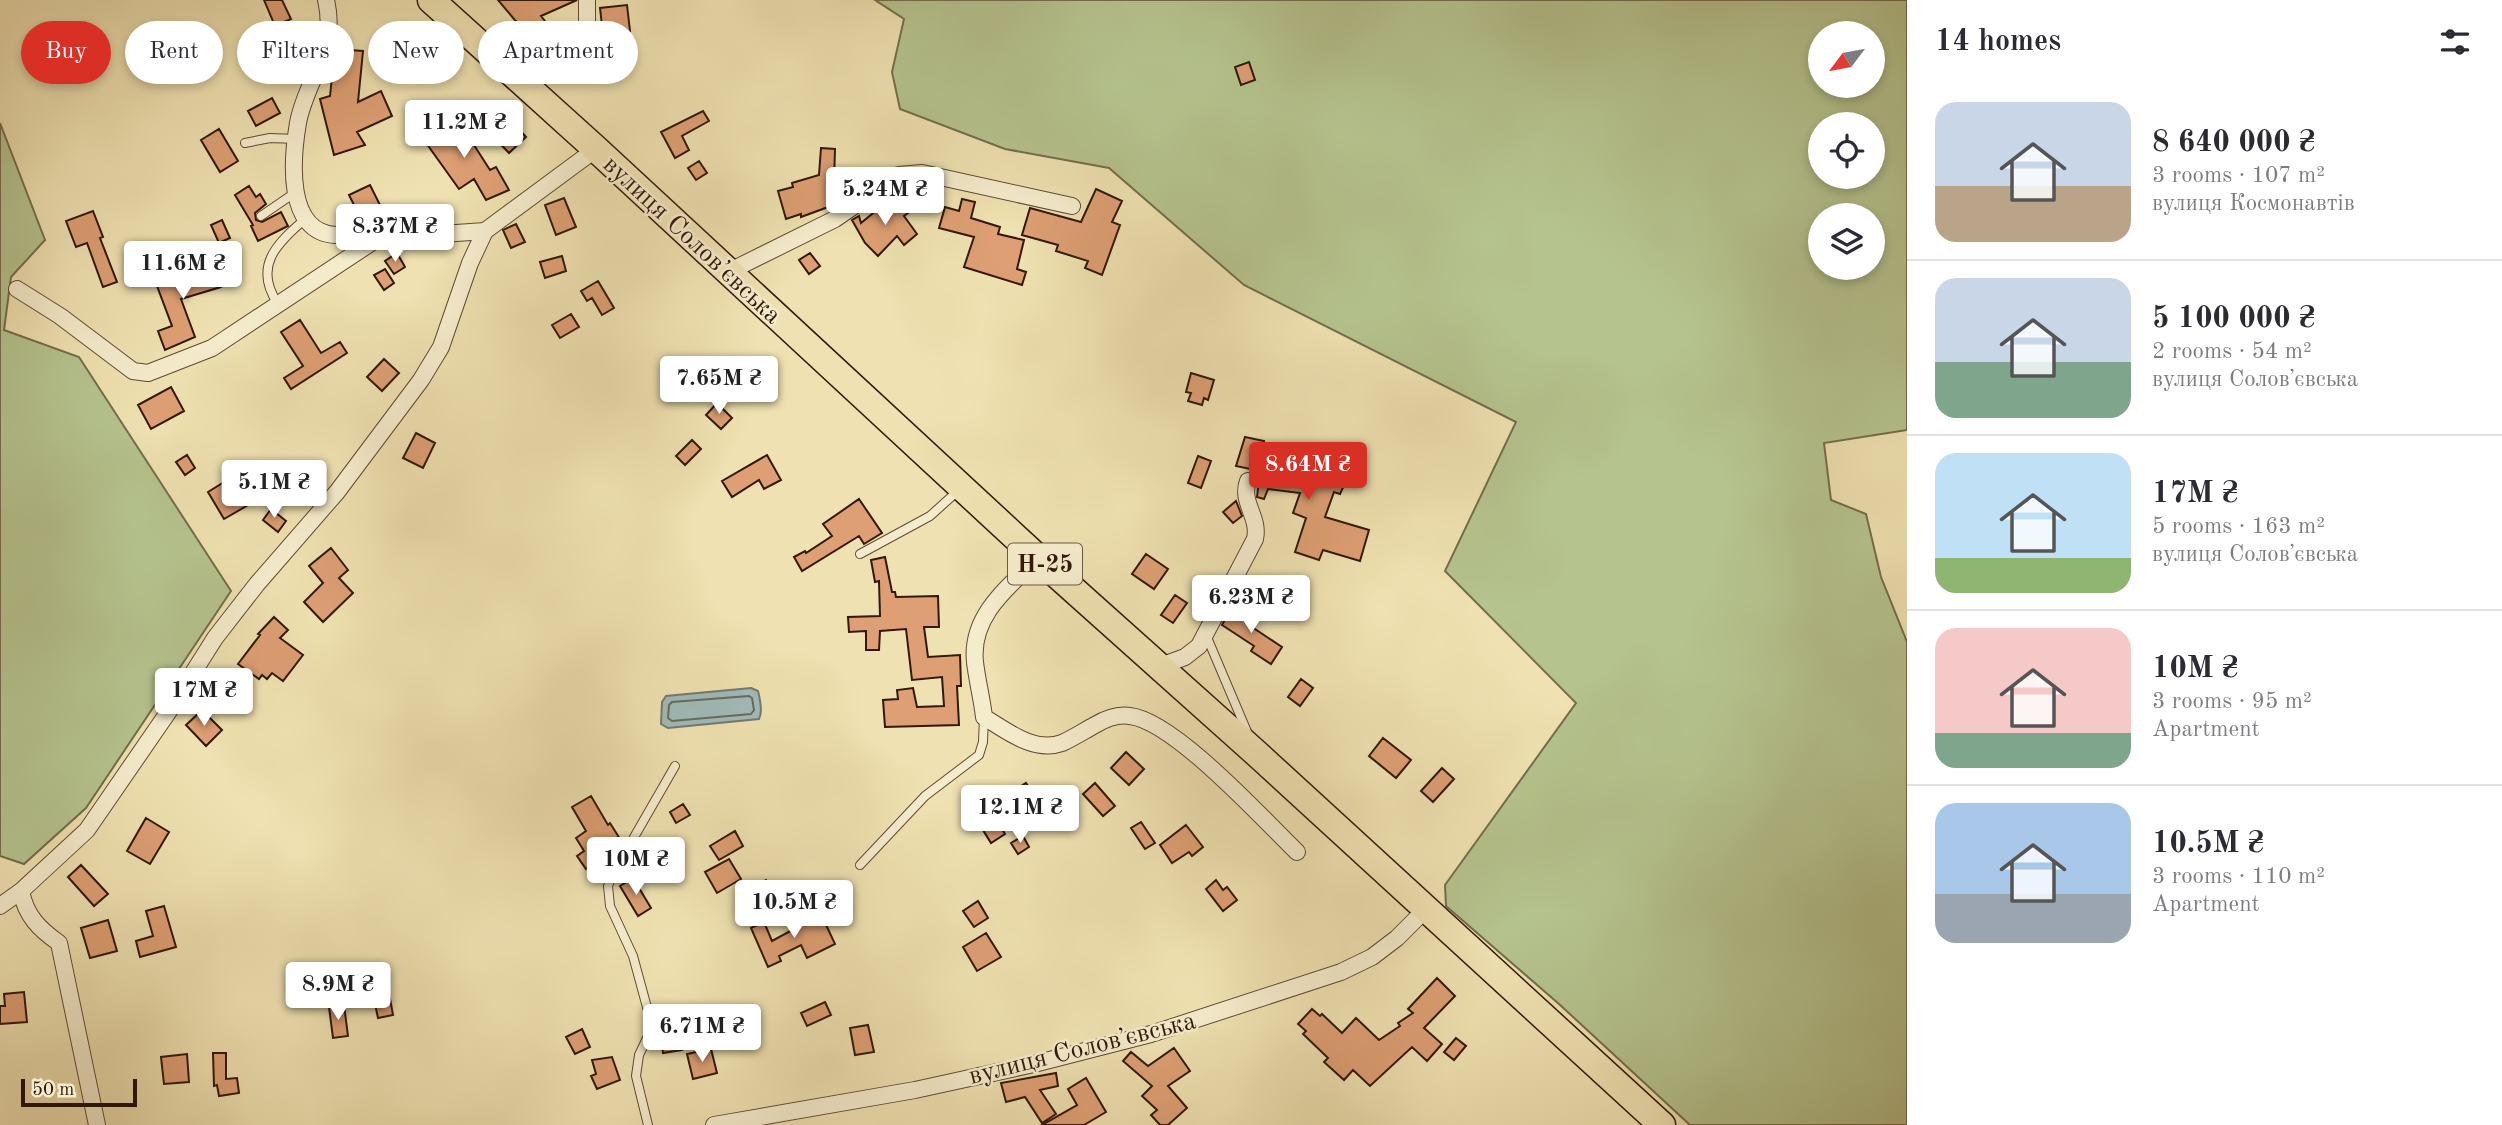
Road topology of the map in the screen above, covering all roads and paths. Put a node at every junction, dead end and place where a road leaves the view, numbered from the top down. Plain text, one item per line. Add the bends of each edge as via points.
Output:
1 (326, 0) edge
2 (431, 0) edge
3 (586, 0) edge
4 (587, 21) edge
5 (297, 139) junction
6 (245, 143) dead end
7 (596, 149) junction
8 (296, 191) junction
9 (1072, 206) dead end
10 (261, 216) dead end
11 (304, 219) junction
12 (392, 229) junction
13 (485, 231) junction
14 (728, 272) junction
15 (18, 289) dead end
16 (278, 304) junction
17 (1248, 481) dead end
18 (962, 488) junction
19 (860, 554) dead end
20 (1038, 558) junction
21 (1206, 635) junction
22 (1158, 667) junction
23 (984, 717) junction
24 (1256, 753) junction
25 (676, 766) dead end
26 (1297, 852) dead end
27 (860, 865) dead end
28 (21, 891) junction
29 (0, 906) edge
30 (1426, 909) junction
31 (97, 1125) edge
32 (648, 1125) edge
33 (714, 1125) edge
34 (1662, 1125) edge

1 - 5 street via 327,39 298,122
2 - 7 main road, вулиця Соловʼєвська / Н-25
3 - 4 street
5 - 6 lane
5 - 8 street
7 - 13 street, вулиця Соловʼєвська
7 - 14 main road, вулиця Соловʼєвська / Н-25
8 - 10 lane
8 - 11 street
9 - 14 street via 922,173 900,175 835,219
11 - 12 street via 335,235
11 - 16 lane via 269,261 267,282
12 - 13 street via 442,234
12 - 16 street
13 - 28 street, вулиця Соловʼєвська via 441,347 421,380 337,492 215,638 87,830
14 - 18 main road, вулиця Соловʼєвська / Н-25
15 - 16 street via 132,371 148,373 212,348
17 - 21 street via 1245,495 1255,539
18 - 19 lane via 930,516
18 - 20 main road, вулиця Соловʼєвська / Н-25
20 - 22 main road, вулиця Соловʼєвська / Н-25
20 - 23 street via 999,596 977,631 975,663
21 - 22 street via 1193,652
21 - 24 lane
22 - 24 main road, вулиця Соловʼєвська / Н-25
23 - 26 street via 1042,746 1061,743 1113,717 1142,718 1200,759
23 - 27 lane via 979,755 925,796
24 - 30 main road, вулиця Соловʼєвська / Н-25
25 - 32 lane via 618,861 608,886 610,906 633,956 648,1011 648,1036 636,1076
28 - 29 street, вулиця Соловʼєвська
28 - 31 street via 23,905 35,924 59,943
30 - 33 street, вулиця Соловʼєвська via 1372,957 1341,972 1151,1034 915,1090
30 - 34 main road, вулиця Соловʼєвська / Н-25

